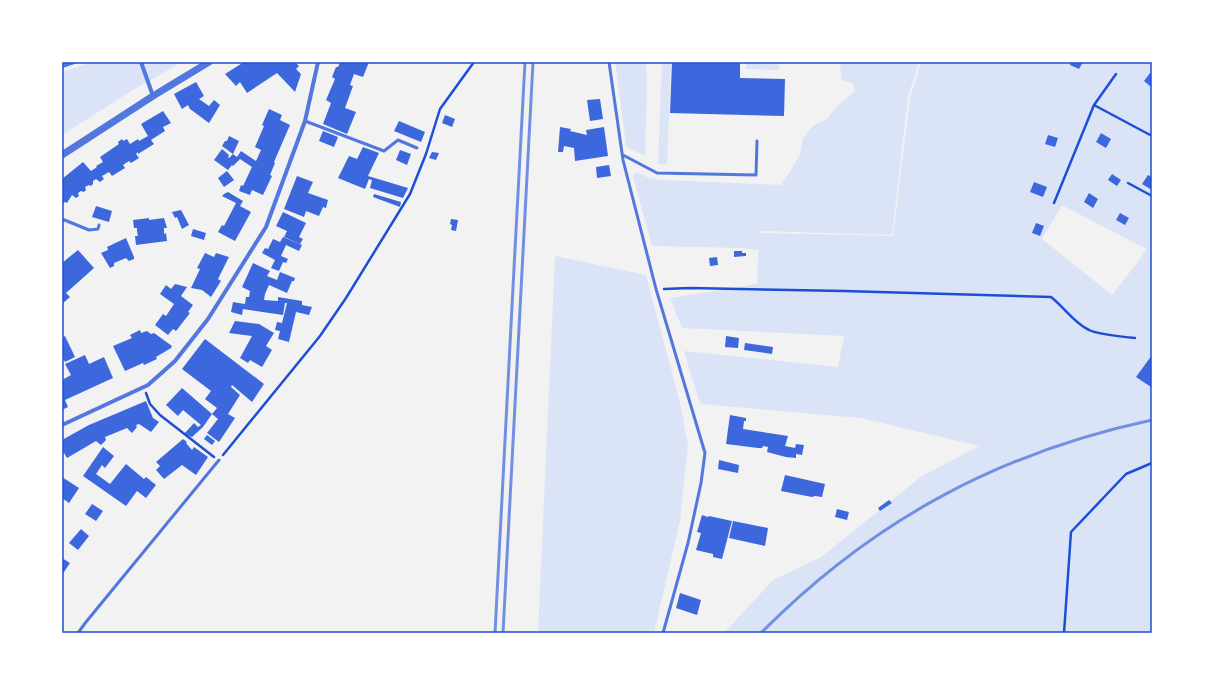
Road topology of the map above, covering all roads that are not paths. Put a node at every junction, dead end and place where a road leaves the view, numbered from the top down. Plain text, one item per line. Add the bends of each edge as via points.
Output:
1 (74, 62) edge
2 (141, 62) edge
3 (209, 62) edge
4 (318, 62) edge
5 (609, 62) edge
6 (62, 66) edge
7 (153, 96) junction
8 (305, 120) junction
9 (757, 141) dead end
10 (417, 148) dead end
11 (62, 155) edge
12 (623, 155) junction
13 (62, 219) edge
14 (99, 225) dead end
15 (62, 425) edge
16 (219, 460) road end
17 (78, 633) edge
18 (663, 633) edge

1 - 6 street
2 - 7 street
3 - 7 street
4 - 8 street
5 - 12 lane
7 - 11 street
8 - 10 lane via 384,151 398,140
8 - 15 street via 266,227 208,319 175,361 144,387
9 - 12 lane via 756,175 657,173
12 - 18 lane via 656,289 705,453 688,543
13 - 14 lane via 89,230 98,229
16 - 17 lane

